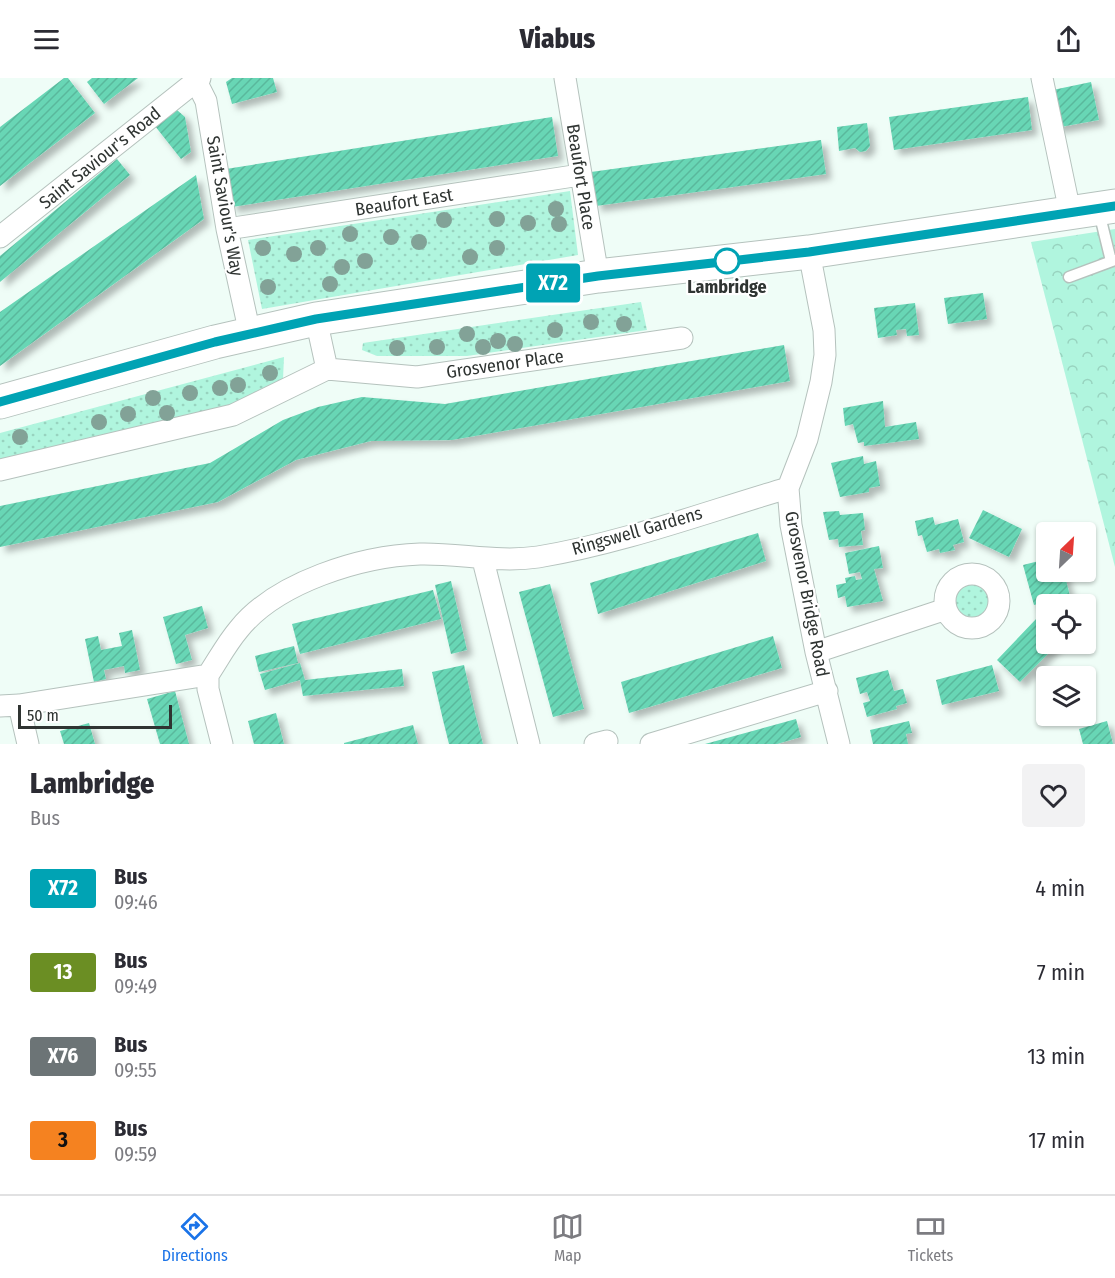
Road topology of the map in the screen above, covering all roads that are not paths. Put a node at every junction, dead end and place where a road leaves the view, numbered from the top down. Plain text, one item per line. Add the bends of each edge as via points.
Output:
1 (565, 78) edge
2 (1042, 78) edge
3 (189, 82) edge
4 (580, 175) junction
5 (1095, 209) edge
6 (227, 229) junction
7 (0, 237) edge
8 (809, 252) junction
9 (1113, 261) edge
10 (598, 276) junction
11 (1069, 277) dead end
12 (316, 319) junction
13 (250, 334) junction
14 (682, 338) dead end
15 (327, 369) junction
16 (0, 402) edge
17 (0, 470) edge
18 (788, 488) junction
19 (483, 560) junction
20 (946, 609) dead end
21 (816, 652) junction
22 (208, 675) junction
23 (826, 691) junction
24 (10, 705) edge
25 (28, 744) edge
26 (222, 744) edge
27 (529, 744) edge
28 (651, 744) edge
29 (839, 744) edge

1 - 4 street, Beaufort Place
2 - 5 street
3 - 6 street, Saint Saviour's Way via 206,101
3 - 7 street, Saint Saviour's Road
4 - 6 street, Beaufort East
4 - 10 street, Beaufort Place
5 - 8 highway
5 - 9 lane
6 - 13 street, Saint Saviour's Way
8 - 10 highway
8 - 18 street, Grosvenor Bridge Road via 825,355 807,440
9 - 11 lane
10 - 12 highway
12 - 13 highway
12 - 15 street
13 - 16 highway
14 - 15 street, Grosvenor Place via 417,377
15 - 17 street, Grosvenor Place via 233,414
18 - 19 street, Ringswell Gardens via 575,550
18 - 21 street, Grosvenor Bridge Road via 791,525
19 - 22 street, Ringswell Gardens via 420,554 357,562 304,582 260,609 239,629
19 - 27 street
20 - 21 street
21 - 23 street, Grosvenor Bridge Road
22 - 24 street
22 - 26 street
23 - 28 street, Grosvenor Bridge Road
23 - 29 street, Grosvenor Bridge Road
24 - 25 street

